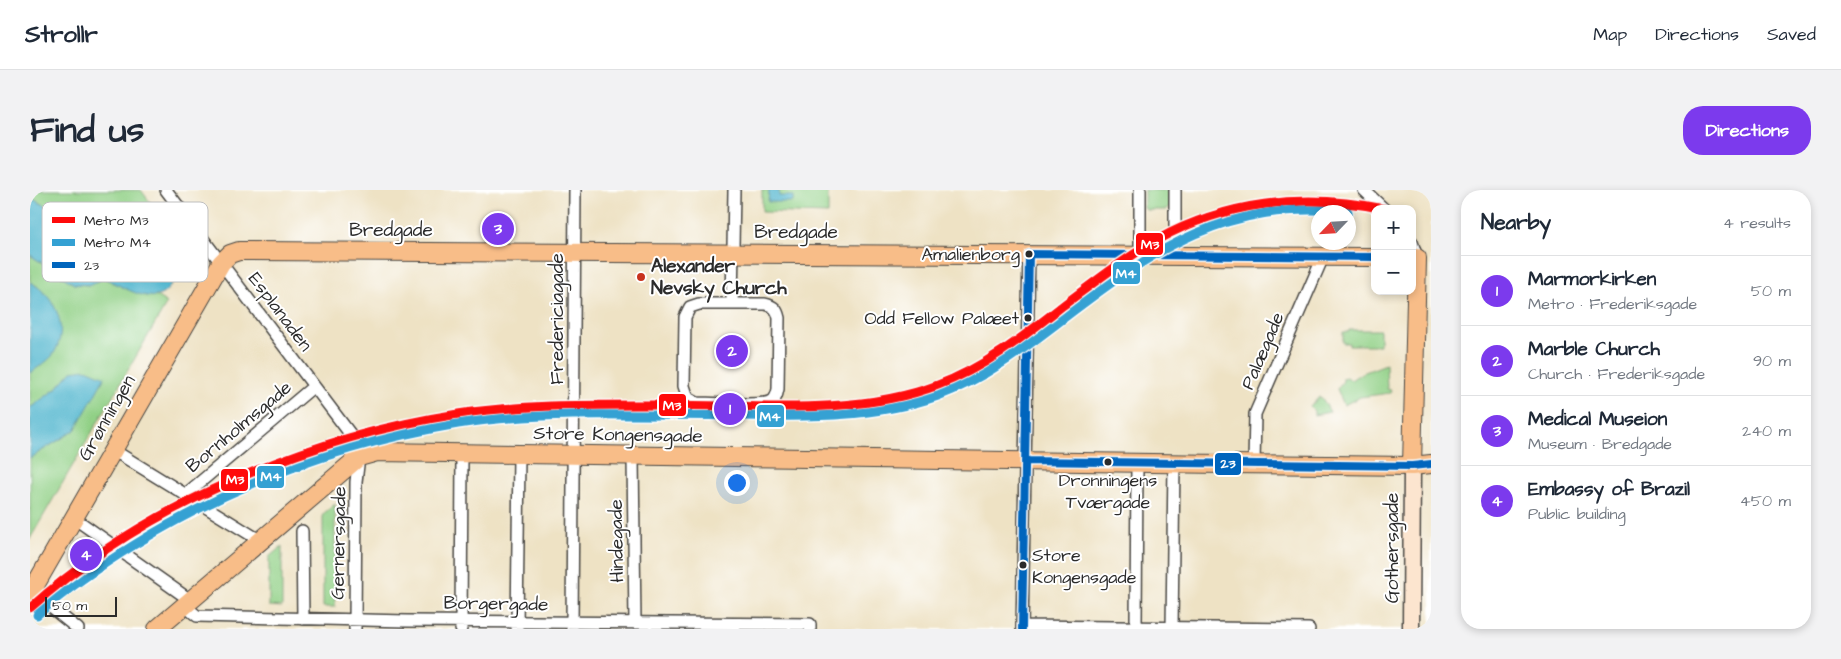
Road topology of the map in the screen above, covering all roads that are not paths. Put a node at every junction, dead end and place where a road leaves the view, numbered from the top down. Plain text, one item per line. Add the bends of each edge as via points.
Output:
1 (166, 190) edge
2 (575, 190) edge
3 (734, 190) edge
4 (1140, 190) edge
5 (1175, 190) edge
6 (1364, 190) edge
7 (175, 202) edge
8 (1380, 205) edge
9 (208, 246) edge
10 (575, 252) junction
11 (734, 253) junction
12 (1029, 254) junction
13 (1418, 254) edge
14 (1140, 255) junction
15 (1175, 256) junction
16 (1323, 257) junction
17 (1371, 257) edge
18 (221, 263) junction
19 (732, 304) junction
20 (314, 386) junction
21 (113, 450) junction
22 (462, 454) junction
23 (519, 455) junction
24 (573, 456) junction
25 (359, 457) junction
26 (633, 458) junction
27 (1025, 461) junction
28 (1137, 462) junction
29 (1174, 463) junction
30 (1254, 464) junction
31 (1431, 464) edge
32 (1412, 466) junction
33 (186, 494) junction
34 (74, 518) junction
35 (302, 531) dead end
36 (261, 541) junction
37 (31, 593) edge
38 (188, 603) junction
39 (301, 622) edge
40 (248, 623) edge
41 (635, 623) junction
42 (355, 624) edge
43 (407, 625) edge
44 (461, 625) edge
45 (518, 625) edge
46 (572, 626) edge
47 (686, 626) edge
48 (810, 627) edge
49 (1022, 628) edge
50 (1136, 628) edge
51 (1172, 628) edge
52 (78, 629) edge
53 (157, 629) edge
54 (1289, 629) edge
55 (1309, 629) edge
56 (1411, 629) edge

1 - 7 street, Esplanaden
2 - 10 street, Fredericiagade
3 - 11 street
4 - 14 street
5 - 15 street
6 - 8 street
9 - 18 street, Esplanaden
10 - 11 main road, Bredgade
10 - 18 main road, Bredgade via 239,251
10 - 24 street, Fredericiagade
11 - 12 main road, Bredgade
11 - 19 street
12 - 14 main road, Bredgade
12 - 27 street
13 - 32 main road
14 - 15 main road, Bredgade
15 - 16 main road, Bredgade
16 - 17 main road, Bredgade
16 - 30 street, Palægade via 1255,414
18 - 20 street, Esplanaden
18 - 21 main road, Grønningen
19 - 19 street via 694,304 688,309 684,391 692,402 761,403 772,401 778,393 779,318 776,310 765,304
20 - 25 street, Esplanaden via 354,439
20 - 33 street, Bornholmsgade
21 - 33 street
21 - 34 main road, Grønningen
22 - 23 main road, Store Kongensgade
22 - 25 main road, Store Kongensgade via 377,452
22 - 44 street
23 - 24 main road, Store Kongensgade
23 - 45 street
24 - 26 main road, Store Kongensgade
24 - 46 street, Fredericiagade
25 - 36 main road, Store Kongensgade
25 - 42 street, Gernersgade
26 - 27 main road, Store Kongensgade
26 - 41 street, Hindegade
27 - 28 main road, Store Kongensgade
27 - 49 street
28 - 29 main road, Store Kongensgade
28 - 50 street
29 - 30 main road, Store Kongensgade
29 - 51 street
30 - 32 main road, Store Kongensgade
31 - 32 main road, Store Kongensgade
32 - 56 street, Gothersgade
33 - 36 street
34 - 37 main road, Grønningen
34 - 38 street, Borgergade
35 - 39 street
36 - 38 main road, Store Kongensgade
37 - 52 street
38 - 40 street, Borgergade via 197,616
38 - 53 main road, Store Kongensgade
39 - 40 street, Borgergade
39 - 42 street, Borgergade
41 - 46 street, Borgergade
41 - 47 street, Borgergade
42 - 43 street, Borgergade
43 - 44 street, Borgergade
44 - 45 street, Borgergade
45 - 46 street, Borgergade
47 - 48 street, Borgergade
49 - 50 street
50 - 51 street
51 - 54 street
54 - 55 street

